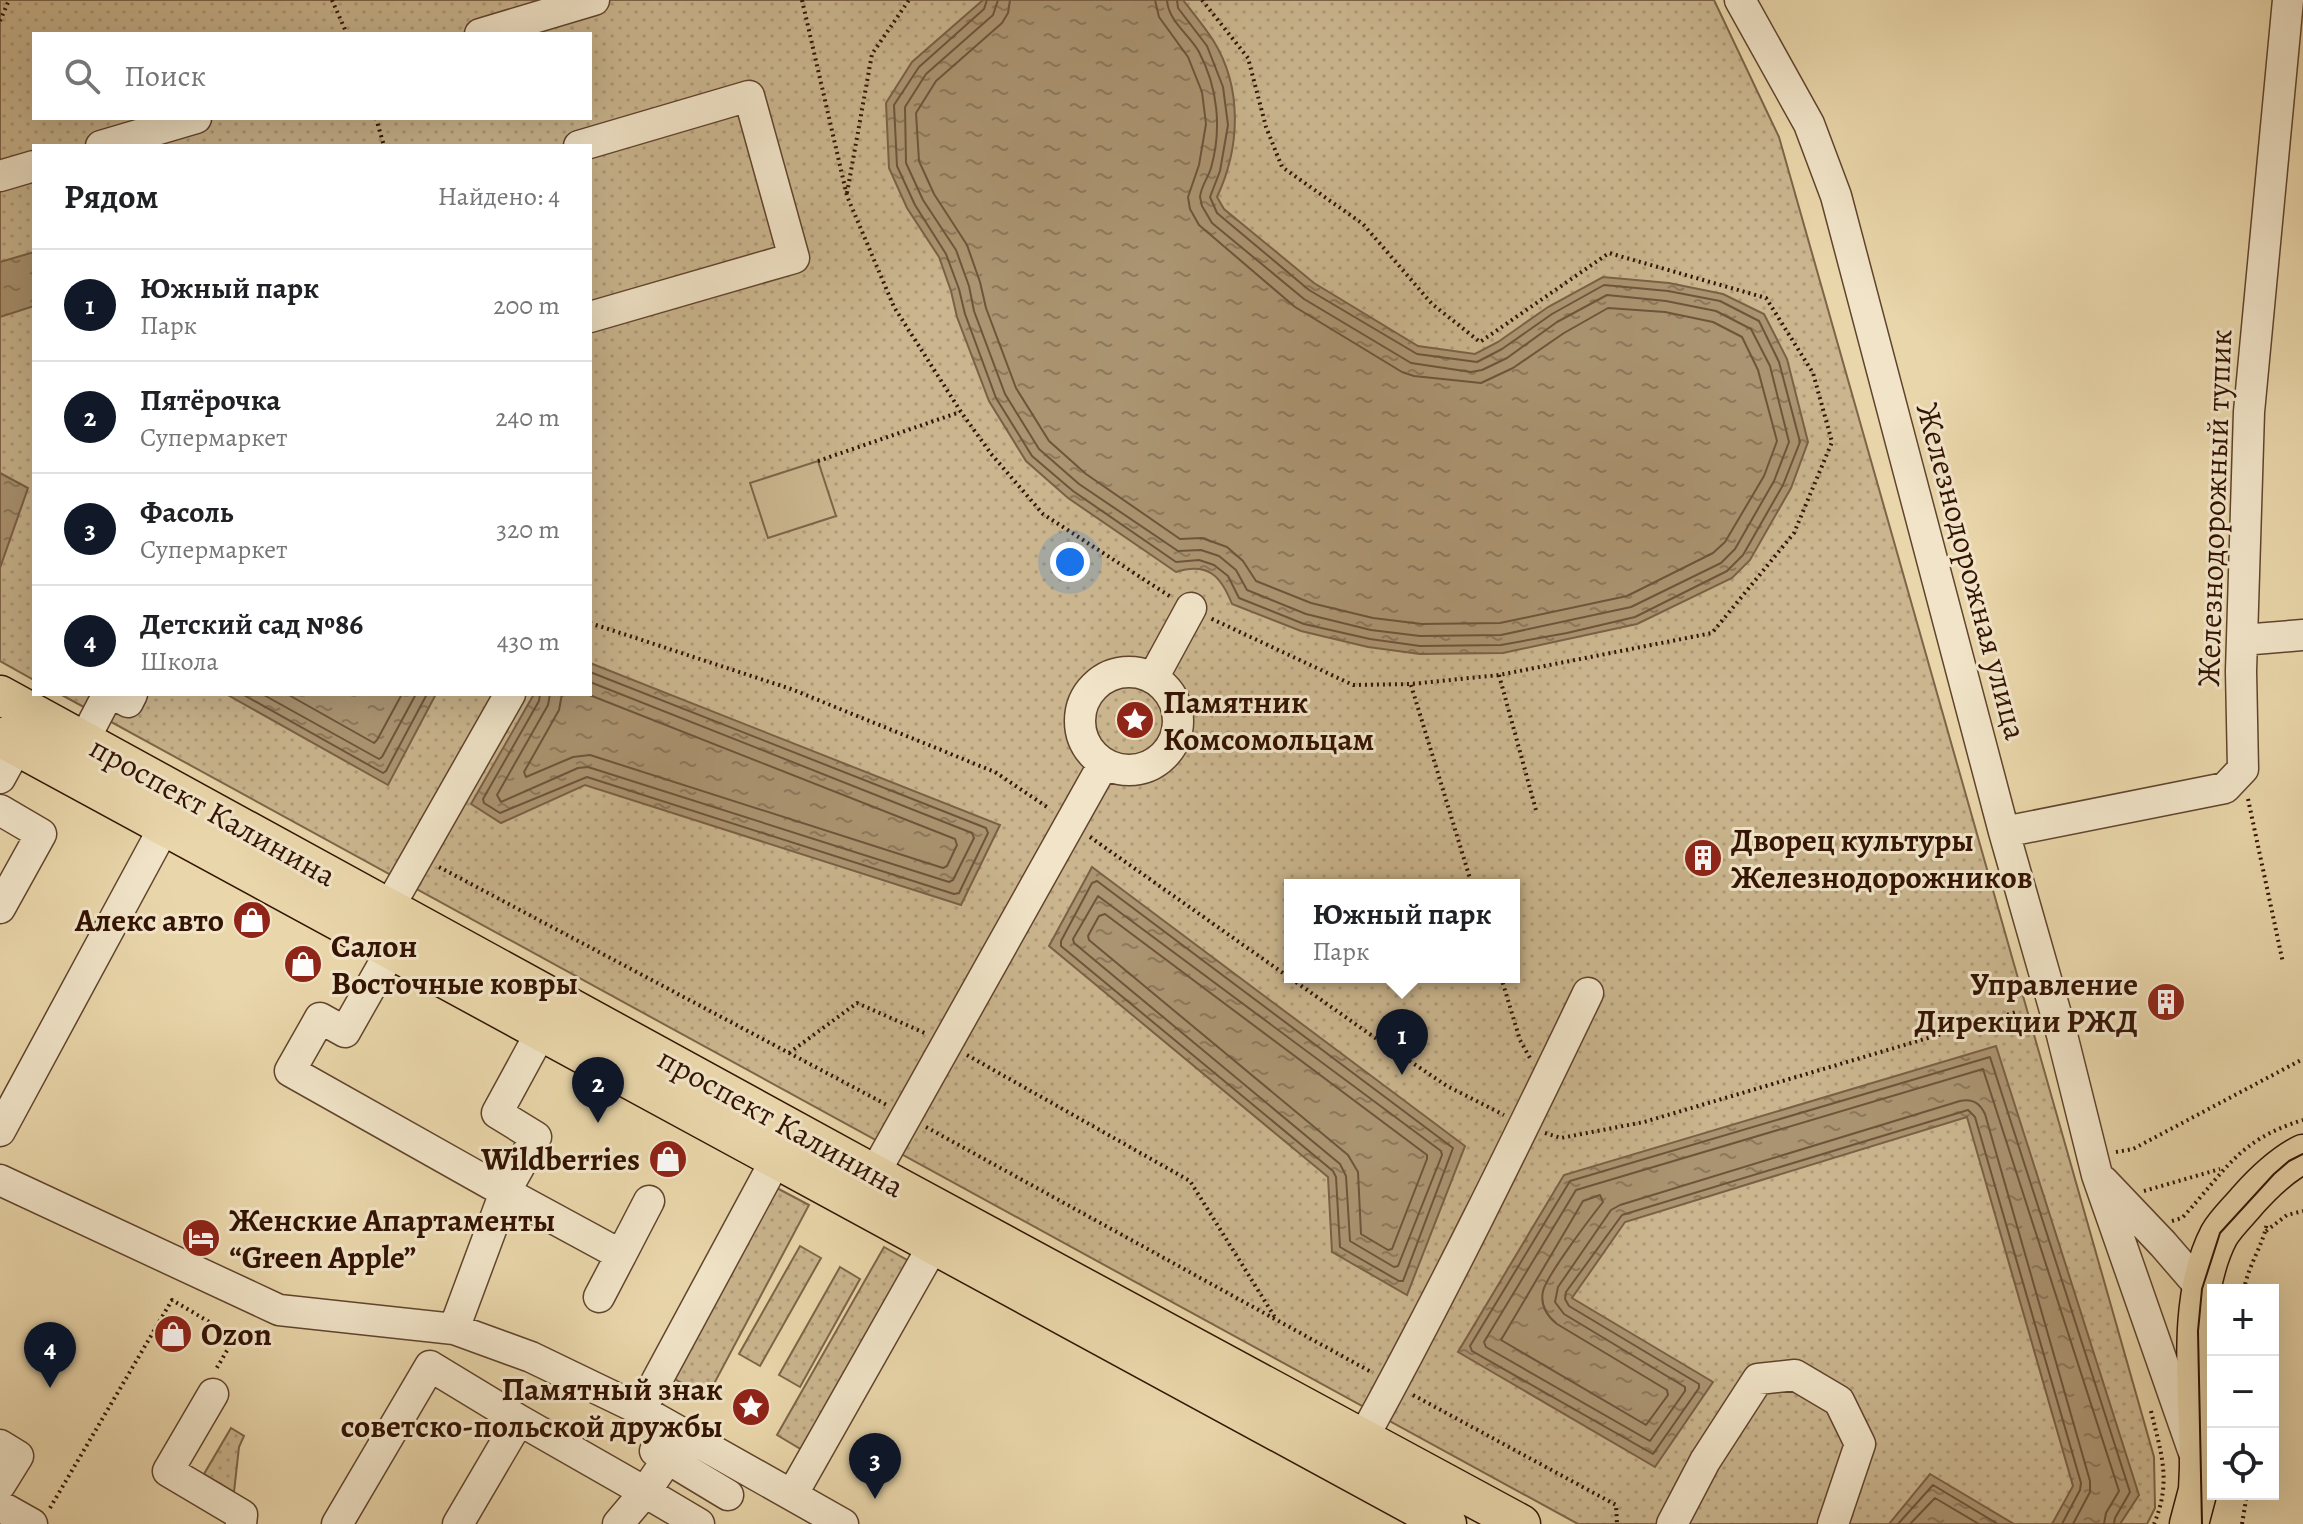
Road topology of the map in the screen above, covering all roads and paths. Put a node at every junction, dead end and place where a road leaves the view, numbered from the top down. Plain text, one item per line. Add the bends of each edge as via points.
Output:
1 (9, 0) edge
2 (332, 0) edge
3 (594, 0) edge
4 (802, 0) edge
5 (909, 0) edge
6 (1202, 0) edge
7 (1740, 0) edge
8 (2288, 0) edge
9 (0, 21) edge
10 (346, 32) edge
11 (487, 32) edge
12 (189, 120) edge
13 (377, 120) edge
14 (108, 144) edge
15 (383, 144) edge
16 (586, 144) edge
17 (32, 167) edge
18 (0, 176) edge
19 (847, 196) junction
20 (592, 316) edge
21 (961, 412) junction
22 (818, 461) dead end
23 (1191, 608) junction
24 (592, 624) edge
25 (2303, 635) edge
26 (2242, 640) junction
27 (1499, 675) junction
28 (1153, 678) junction
29 (1411, 684) junction
30 (0, 695) edge
31 (110, 696) edge
32 (115, 696) edge
33 (131, 696) edge
34 (509, 696) edge
35 (84, 740) junction
36 (6, 754) edge
37 (1104, 763) junction
38 (2243, 769) junction
39 (182, 794) junction
40 (0, 810) edge
41 (1537, 814) dead end
42 (165, 828) junction
43 (2004, 832) junction
44 (1065, 833) junction
45 (417, 855) junction
46 (1470, 879) edge
47 (389, 907) junction
48 (0, 908) edge
49 (391, 951) junction
50 (2283, 963) dead end
51 (1284, 978) edge
52 (1292, 983) edge
53 (1503, 983) edge
54 (1588, 993) dead end
55 (2016, 1012) dead end
56 (541, 1032) junction
57 (947, 1044) junction
58 (789, 1053) junction
59 (2303, 1059) edge
60 (980, 1062) dead end
61 (1545, 1084) junction
62 (874, 1098) dead end
63 (0, 1131) edge
64 (933, 1131) dead end
65 (1520, 1136) junction
66 (784, 1144) junction
67 (2303, 1154) edge
68 (2223, 1168) dead end
69 (2108, 1169) junction
70 (874, 1174) junction
71 (0, 1180) edge
72 (505, 1192) junction
73 (649, 1201) dead end
74 (2303, 1211) edge
75 (2267, 1218) dead end
76 (2266, 1231) junction
77 (933, 1246) junction
78 (621, 1255) junction
79 (2245, 1284) edge
80 (2202, 1289) junction
81 (599, 1297) dead end
82 (1278, 1321) junction
83 (454, 1329) junction
84 (1378, 1376) dead end
85 (1407, 1391) dead end
86 (213, 1394) joint
87 (641, 1410) junction
88 (519, 1420) junction
89 (1363, 1438) junction
90 (0, 1445) edge
91 (2199, 1467) junction
92 (0, 1485) edge
93 (645, 1492) junction
94 (792, 1495) junction
95 (2246, 1500) edge
96 (0, 1506) edge
97 (1425, 1508) edge
98 (38, 1520) edge
99 (241, 1524) edge
100 (337, 1524) edge
101 (458, 1524) edge
102 (618, 1524) edge
103 (699, 1524) edge
104 (709, 1524) edge
105 (843, 1524) edge
106 (1521, 1524) edge
107 (1617, 1524) edge
108 (1672, 1524) edge
109 (1833, 1524) edge
110 (2189, 1524) edge
111 (2242, 1524) edge

1 - 9 path
2 - 10 path
3 - 11 street
4 - 19 path
5 - 19 path via 872,54
6 - 27 path via 1248,58 1282,167 1363,224 1432,304 1480,342 1609,253 1766,298 1813,373 1832,442 1794,533 1712,633
7 - 43 street, Железнодорожная улица via 1809,124 1836,196
8 - 26 street, Железнодорожный тупик via 2249,412
12 - 14 street
13 - 15 path
16 - 20 street via 749,96 794,258
17 - 18 street
19 - 21 path via 894,307
21 - 22 path
21 - 23 path via 1043,514
23 - 28 street
23 - 29 path via 1353,685
24 - 44 path via 791,689 995,772
25 - 26 street
26 - 38 street, Железнодорожный тупик
27 - 29 path
27 - 41 path
28 - 37 street via 1176,708 1171,745 1142,768
28 - 37 street via 1112,674 1090,690 1079,716 1080,730 1093,755
29 - 46 path
30 - 35 main road, проспект Калинина
31 - 35 street
32 - 33 street via 128,702
34 - 45 street
35 - 39 main road, проспект Калинина
36 - 42 main road, проспект Калинина
37 - 44 street
38 - 43 street via 2225,788
38 - 50 path
39 - 42 street
39 - 47 main road, проспект Калинина
40 - 48 street via 41,834
42 - 49 main road, проспект Калинина
42 - 63 street
43 - 69 street, Железнодорожная улица via 2062,1035
44 - 51 path
44 - 57 street
45 - 47 street
45 - 58 path
47 - 66 main road, проспект Калинина
49 - 56 main road, проспект Калинина
49 - 72 street via 345,1032 320,1018 290,1071
52 - 65 path
53 - 61 path via 1520,1040
54 - 61 street
55 - 65 path via 1644,1122 1561,1138
56 - 66 main road, проспект Калинина
56 - 72 street via 497,1113 536,1137
57 - 58 path via 857,1003
57 - 70 street
58 - 62 path
59 - 69 path via 2133,1149 2115,1152
60 - 82 path via 1190,1181
61 - 65 street
64 - 82 path
65 - 89 street
66 - 70 main road, проспект Калинина
66 - 77 main road, проспект Калинина
66 - 87 street
67 - 80 main road via 2274,1174 2220,1233
68 - 69 path via 2144,1192
69 - 80 street, Железнодорожная улица
69 - 91 street, Железнодорожная улица
70 - 89 main road, проспект Калинина
71 - 83 street via 279,1310
72 - 78 street
72 - 83 street
73 - 78 street
74 - 76 path via 2287,1215
75 - 76 path
76 - 79 path
77 - 94 street
77 - 97 main road, проспект Калинина
78 - 81 street
80 - 91 main road
82 - 84 path
83 - 87 street via 531,1357
85 - 107 path via 1616,1505
86 - 98 path via 205,1389 235,1337 172,1300
86 - 99 street via 168,1471 242,1515
87 - 94 street
88 - 93 street
88 - 100 street via 430,1366
88 - 101 street
89 - 97 main road, проспект Калинина
90 - 92 street via 18,1456
91 - 110 main road
93 - 102 street
93 - 103 street
93 - 104 street via 661,1456 722,1492
94 - 105 street
95 - 111 path
96 - 98 street
97 - 106 main road, проспект Калинина
108 - 109 street via 1758,1379 1795,1375 1839,1401 1860,1444

